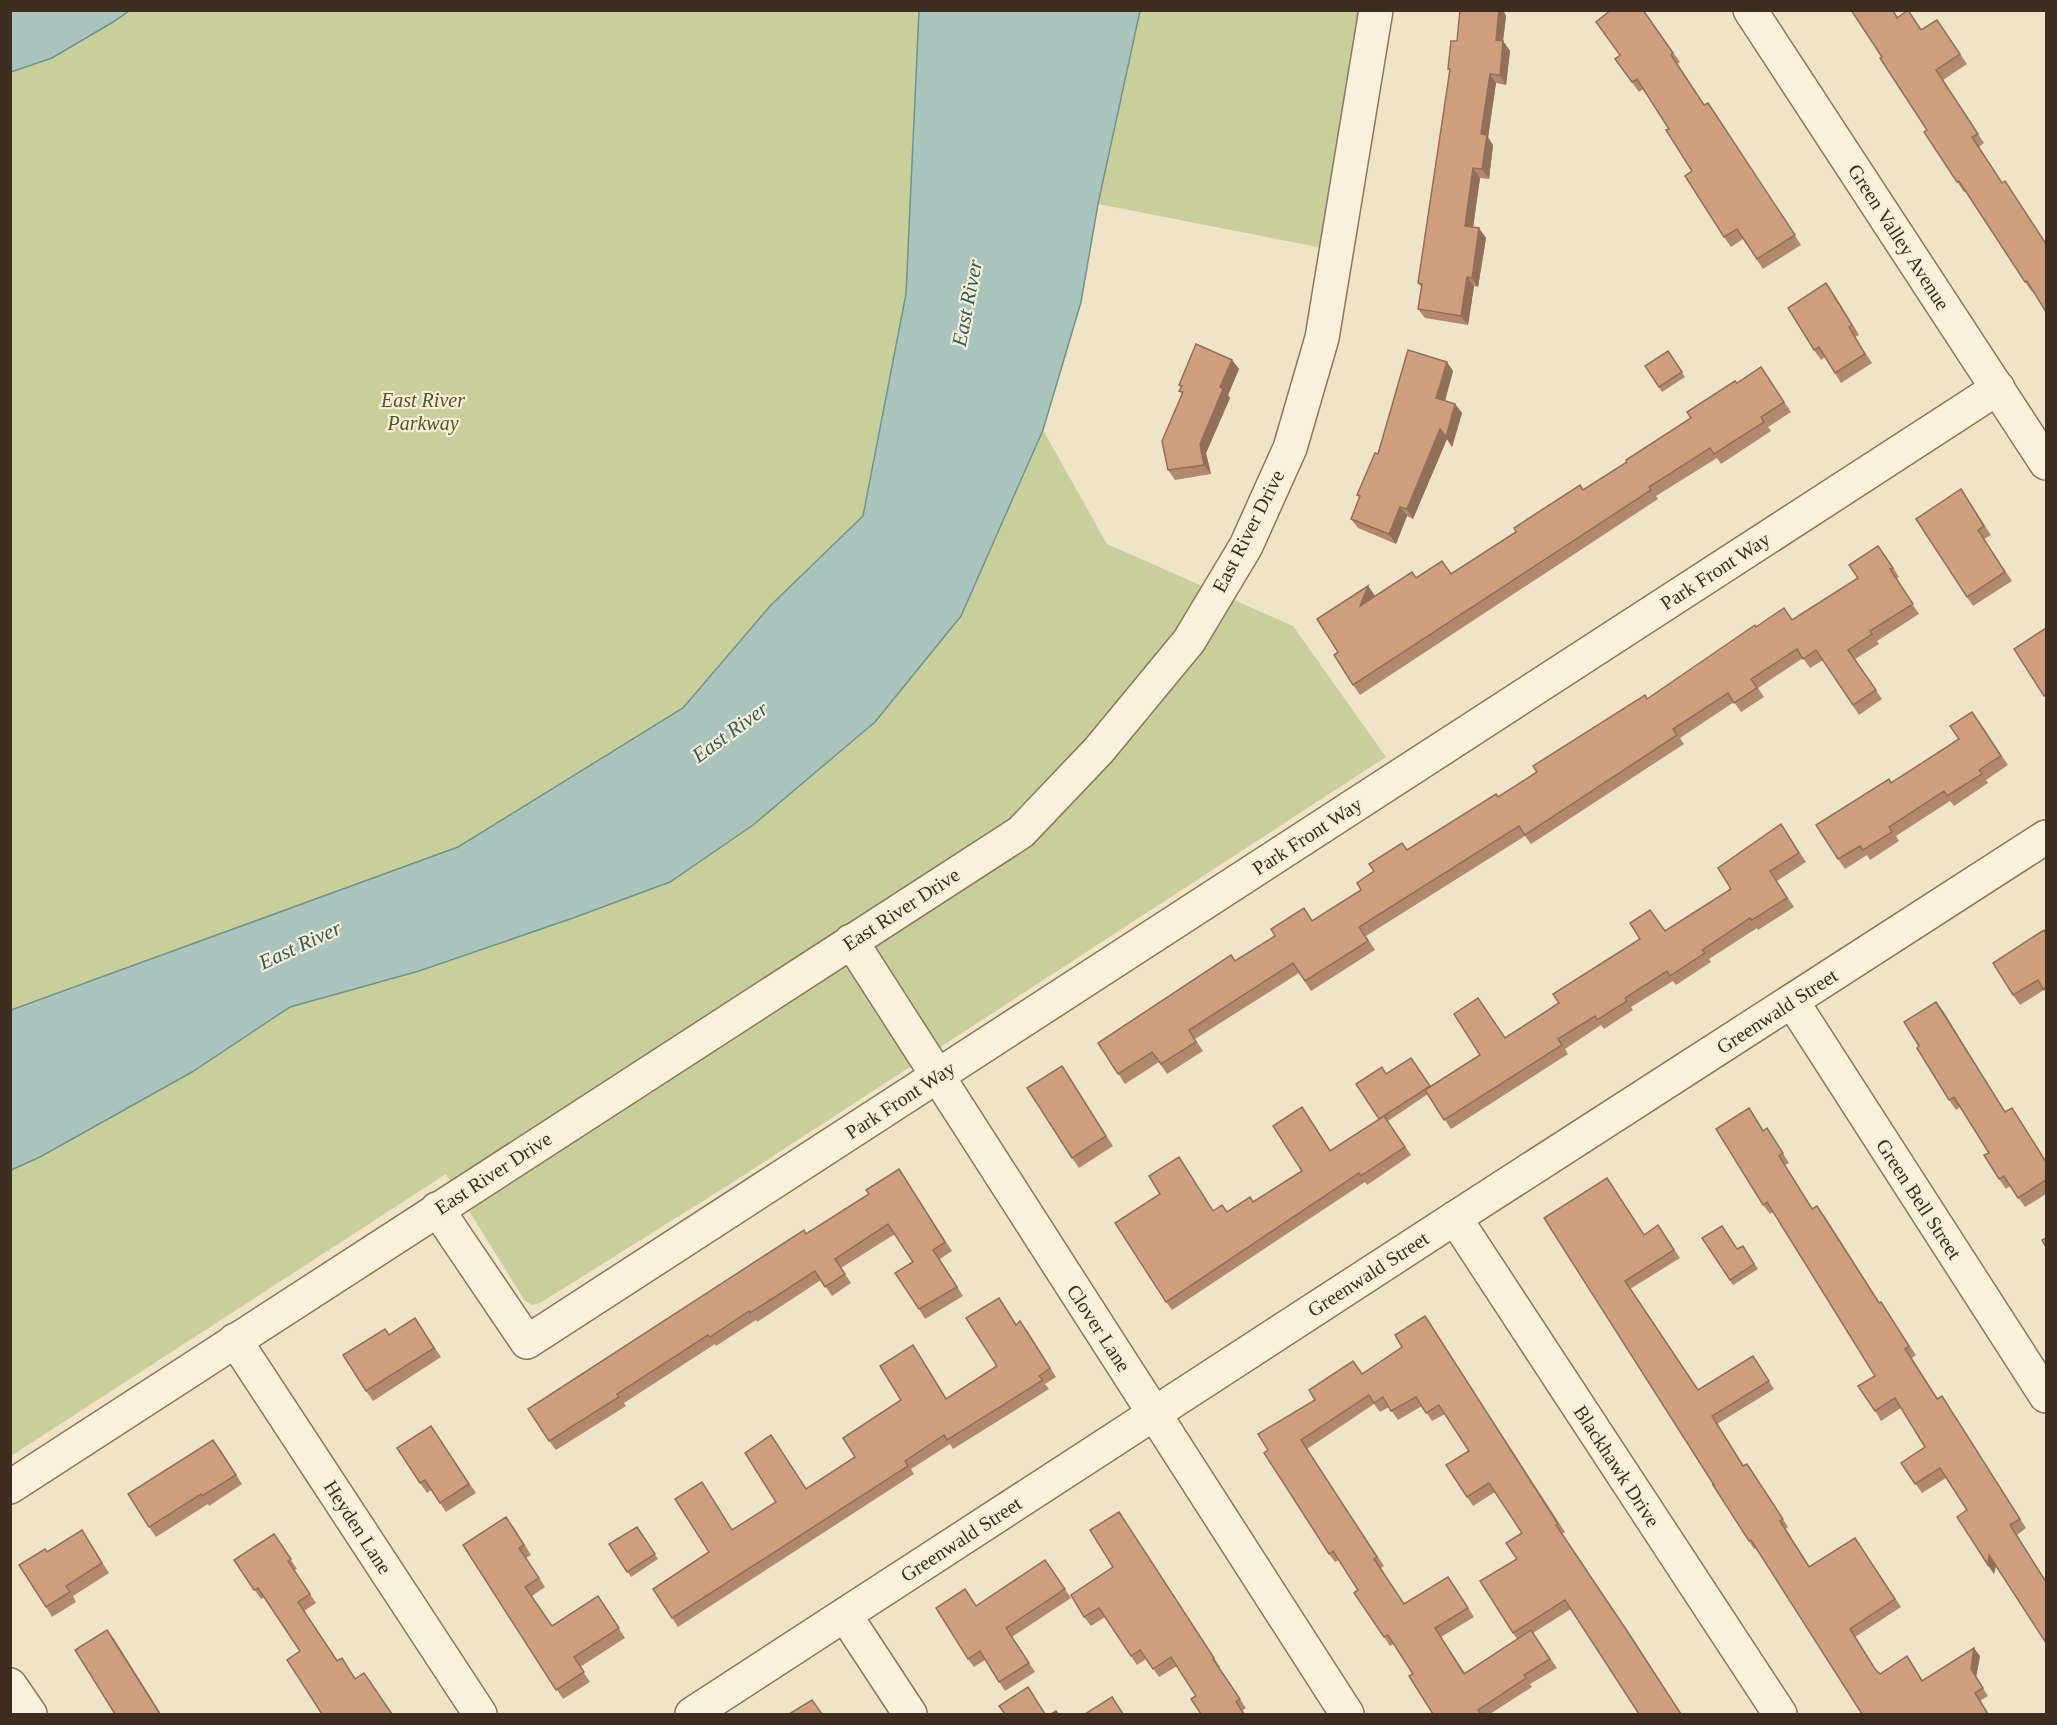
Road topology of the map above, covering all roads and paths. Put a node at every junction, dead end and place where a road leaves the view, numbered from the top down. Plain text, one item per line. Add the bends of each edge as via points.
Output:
1 (1376, 10) edge
2 (1750, 10) edge
3 (1998, 388) junction
4 (2046, 463) edge
5 (2046, 837) edge
6 (851, 942) junction
7 (1792, 1001) junction
8 (938, 1076) junction
9 (437, 1209) junction
10 (1455, 1218) junction
11 (236, 1340) junction
12 (2046, 1396) edge
13 (1154, 1414) junction
14 (10, 1487) edge
15 (845, 1615) junction
16 (10, 1684) edge
17 (30, 1714) edge
18 (480, 1714) edge
19 (692, 1714) edge
20 (909, 1714) edge
21 (1347, 1714) edge
22 (1780, 1714) edge

1 - 6 street, East River Drive via 1323,338 1290,448 1246,546 1189,641 1099,750 1021,832
2 - 3 street, Green Valley Avenue
3 - 4 street, Green Valley Avenue
3 - 8 street, Park Front Way
5 - 7 street, Greenwald Street
6 - 8 street, Clover Lane
6 - 9 street, East River Drive
7 - 10 street, Greenwald Street
7 - 12 street, Green Bell Street
8 - 9 street, Park Front Way via 527,1342
8 - 13 street, Clover Lane
9 - 11 street, East River Drive
10 - 13 street, Greenwald Street
10 - 22 street, Blackhawk Drive
11 - 14 street, East River Drive
11 - 18 street, Heyden Lane
13 - 15 street, Greenwald Street
13 - 21 street, Clover Lane
15 - 19 street, Greenwald Street
15 - 20 street
16 - 17 street

